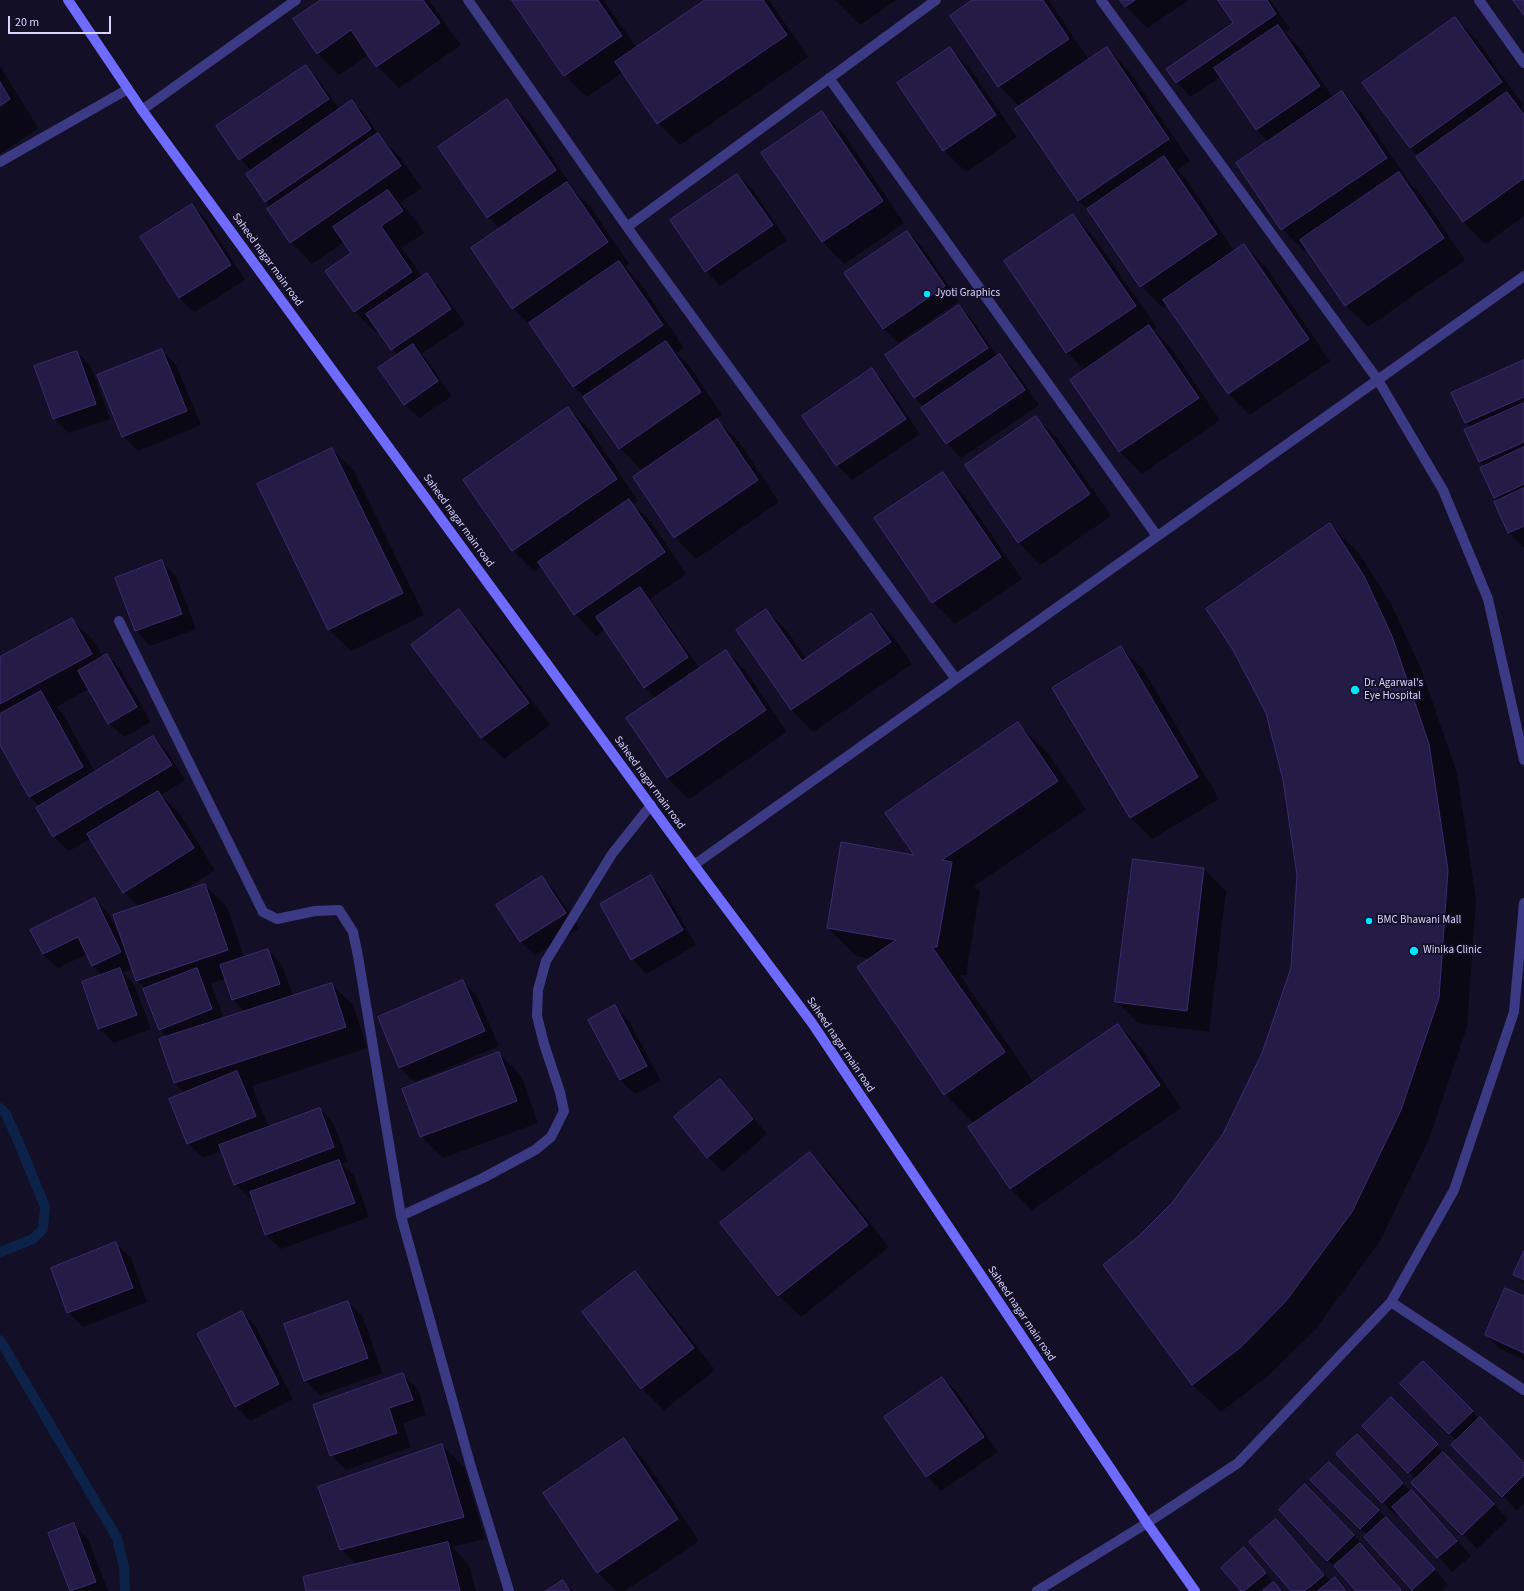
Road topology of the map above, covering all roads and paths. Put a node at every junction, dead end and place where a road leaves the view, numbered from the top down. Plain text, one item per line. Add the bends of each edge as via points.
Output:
1 (68, 0) edge
2 (296, 0) edge
3 (468, 0) edge
4 (936, 0) edge
5 (1101, 0) edge
6 (1479, 0) edge
7 (1524, 63) edge
8 (829, 78) junction
9 (128, 89) junction
10 (142, 110) junction
11 (0, 162) edge
12 (627, 227) junction
13 (1524, 276) edge
14 (1378, 380) junction
15 (1157, 536) junction
16 (119, 621) dead end
17 (956, 678) junction
18 (1524, 760) edge
19 (651, 806) junction
20 (694, 865) junction
21 (1524, 903) edge
22 (402, 1216) junction
23 (1391, 1302) junction
24 (1524, 1390) edge
25 (1147, 1523) junction
26 (509, 1591) edge
27 (1037, 1591) edge
28 (1195, 1591) edge

1 - 9 street, Saheed nagar main road
2 - 10 street
3 - 12 street
4 - 8 street
5 - 14 street
6 - 7 street
8 - 12 street
8 - 15 street
9 - 10 street, Saheed nagar main road
9 - 11 street
10 - 19 street, Saheed nagar main road
12 - 17 street
13 - 14 street
14 - 15 street
14 - 18 street via 1443,490 1488,600
15 - 17 street
16 - 22 street via 263,912 277,919 315,911 339,910 353,932
17 - 20 street
19 - 20 street, Saheed nagar main road
19 - 22 street via 612,854 546,961 538,990 537,1016 564,1111 551,1138 535,1150 483,1178
20 - 25 street, Saheed nagar main road via 812,1023
21 - 23 street via 1514,1012 1454,1190
22 - 26 street via 469,1459
23 - 24 street
23 - 25 street via 1238,1463
25 - 27 street
25 - 28 street, Saheed nagar main road

